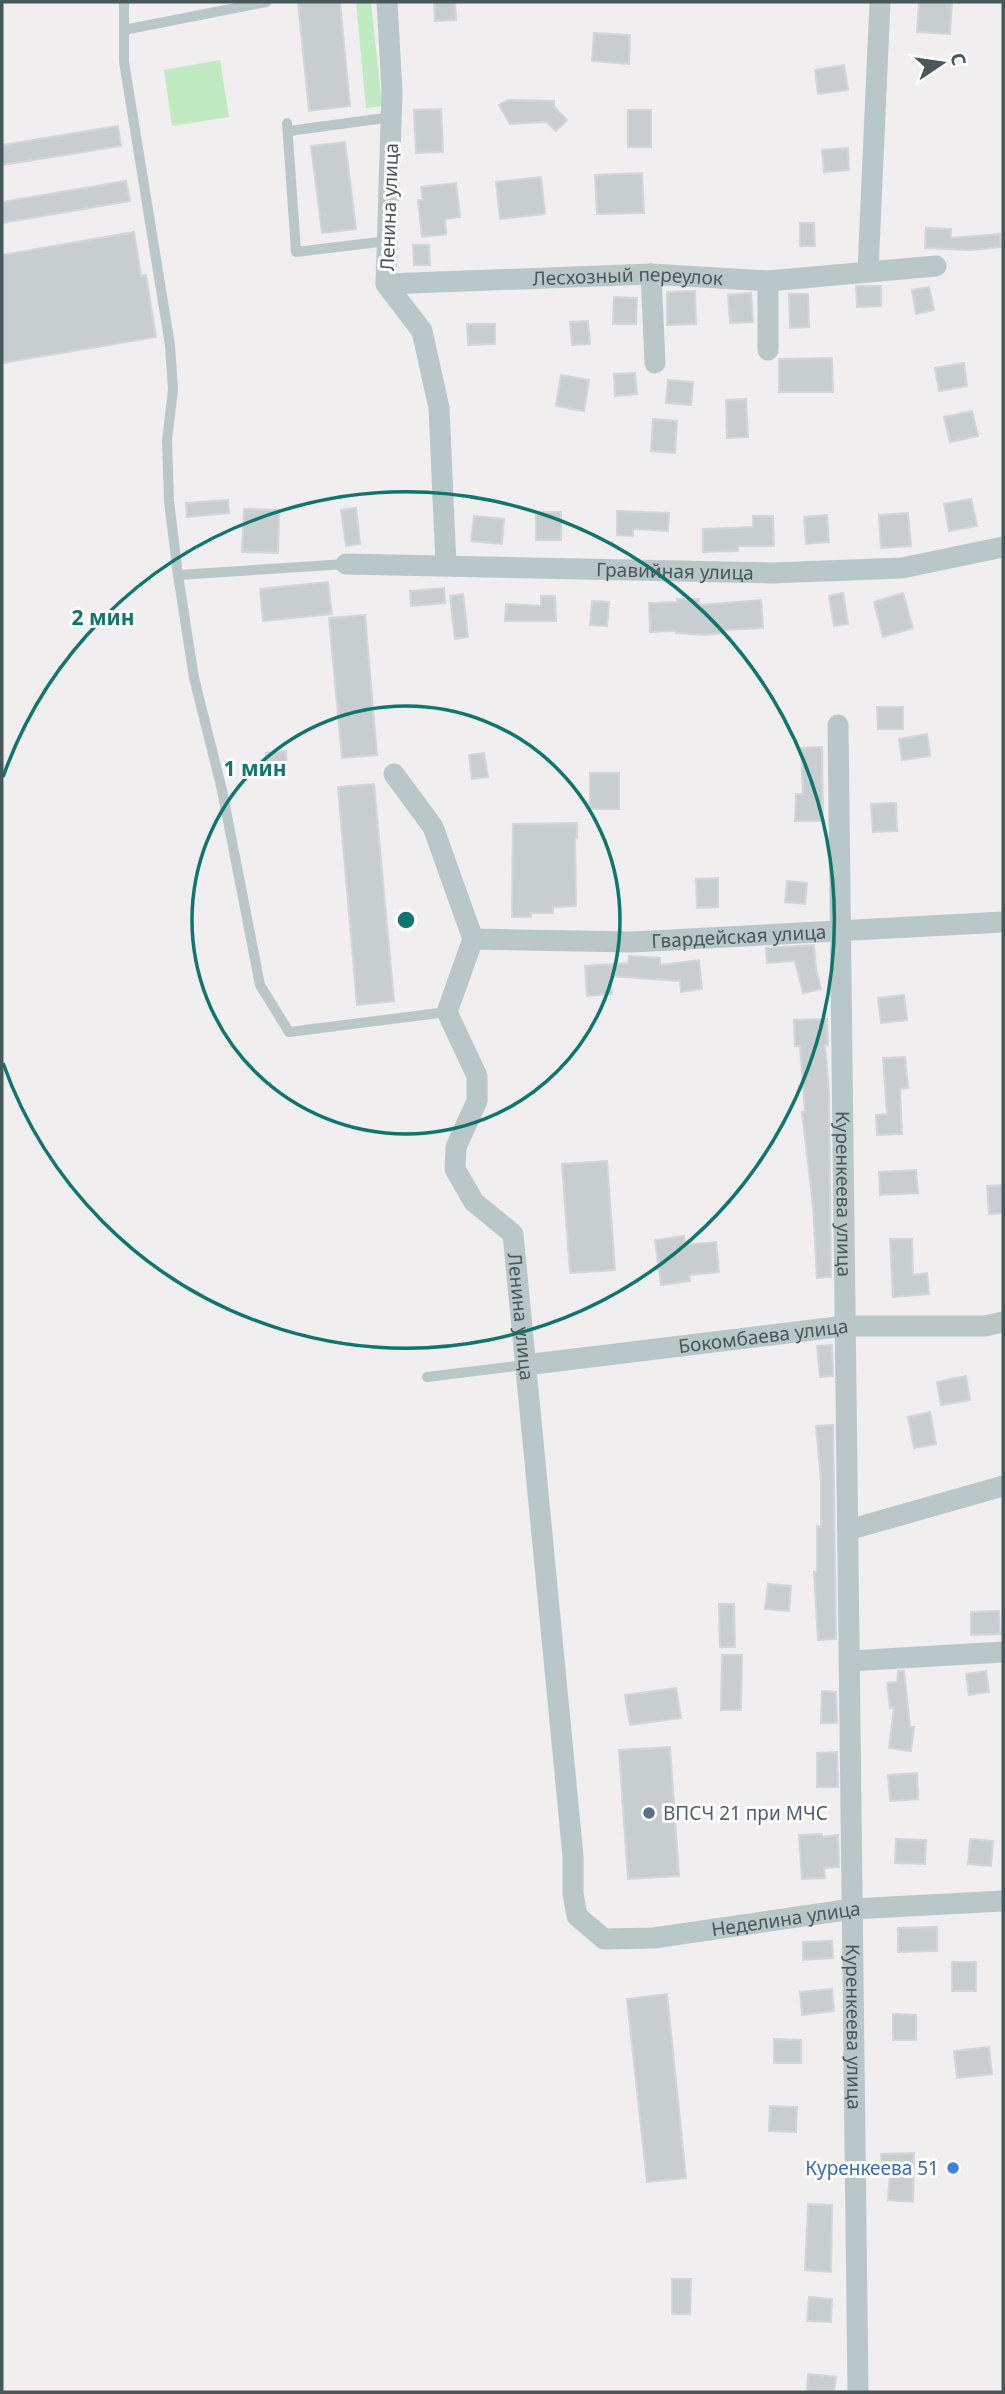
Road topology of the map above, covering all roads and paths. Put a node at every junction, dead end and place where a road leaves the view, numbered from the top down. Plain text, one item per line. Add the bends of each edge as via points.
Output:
1 (124, 2) edge
2 (266, 2) edge
3 (387, 2) edge
4 (880, 2) edge
5 (124, 30) junction
6 (392, 117) junction
7 (387, 241) junction
8 (936, 266) dead end
9 (868, 271) junction
10 (652, 274) junction
11 (768, 281) junction
12 (386, 284) junction
13 (768, 351) dead end
14 (655, 363) dead end
15 (1003, 547) edge
16 (346, 564) joint
17 (446, 565) junction
18 (178, 575) junction
19 (838, 725) dead end
20 (394, 774) dead end
21 (1003, 922) edge
22 (841, 931) junction
23 (473, 939) junction
24 (447, 1013) junction
25 (1003, 1322) edge
26 (845, 1326) junction
27 (525, 1365) junction
28 (427, 1377) dead end
29 (1003, 1486) edge
30 (848, 1530) junction
31 (1003, 1652) edge
32 (849, 1661) junction
33 (1003, 1901) edge
34 (852, 1909) junction
35 (577, 1916) joint
36 (858, 2392) edge

1 - 5 lane
2 - 5 lane
3 - 6 street, Ленина улица
4 - 9 street
5 - 18 lane via 124,62 170,345 169,501
6 - 7 street, Ленина улица
6 - 7 lane via 288,127 296,252
7 - 12 street, Ленина улица
8 - 9 street, Лесхозный переулок
9 - 11 street, Лесхозный переулок
10 - 11 street, Лесхозный переулок
10 - 12 street, Лесхозный переулок
10 - 14 street
11 - 13 street
12 - 17 street, Ленина улица via 422,331 439,408
15 - 17 street, Гравийная улица via 902,568 828,571
16 - 17 street, Гравийная улица
16 - 18 lane
18 - 24 lane via 194,678 222,790 260,985 274,1008 289,1032
19 - 22 street, Куренкеева улица
20 - 23 street via 433,827
21 - 22 street, Гвардейская улица
22 - 23 street, Гвардейская улица via 633,942
22 - 26 street, Куренкеева улица
23 - 24 street
24 - 27 street, Ленина улица via 477,1076 477,1101 456,1147 455,1169 474,1202 513,1234
25 - 26 street, Бокомбаева улица via 985,1326
26 - 27 street, Бокомбаева улица
26 - 30 street, Куренкеева улица
27 - 28 lane
27 - 35 street, Ленина улица
29 - 30 street
30 - 32 street, Куренкеева улица
31 - 32 street
32 - 34 street, Куренкеева улица
33 - 34 street, Неделина улица
34 - 35 street, Неделина улица via 654,1938 604,1939
34 - 36 street, Куренкеева улица

